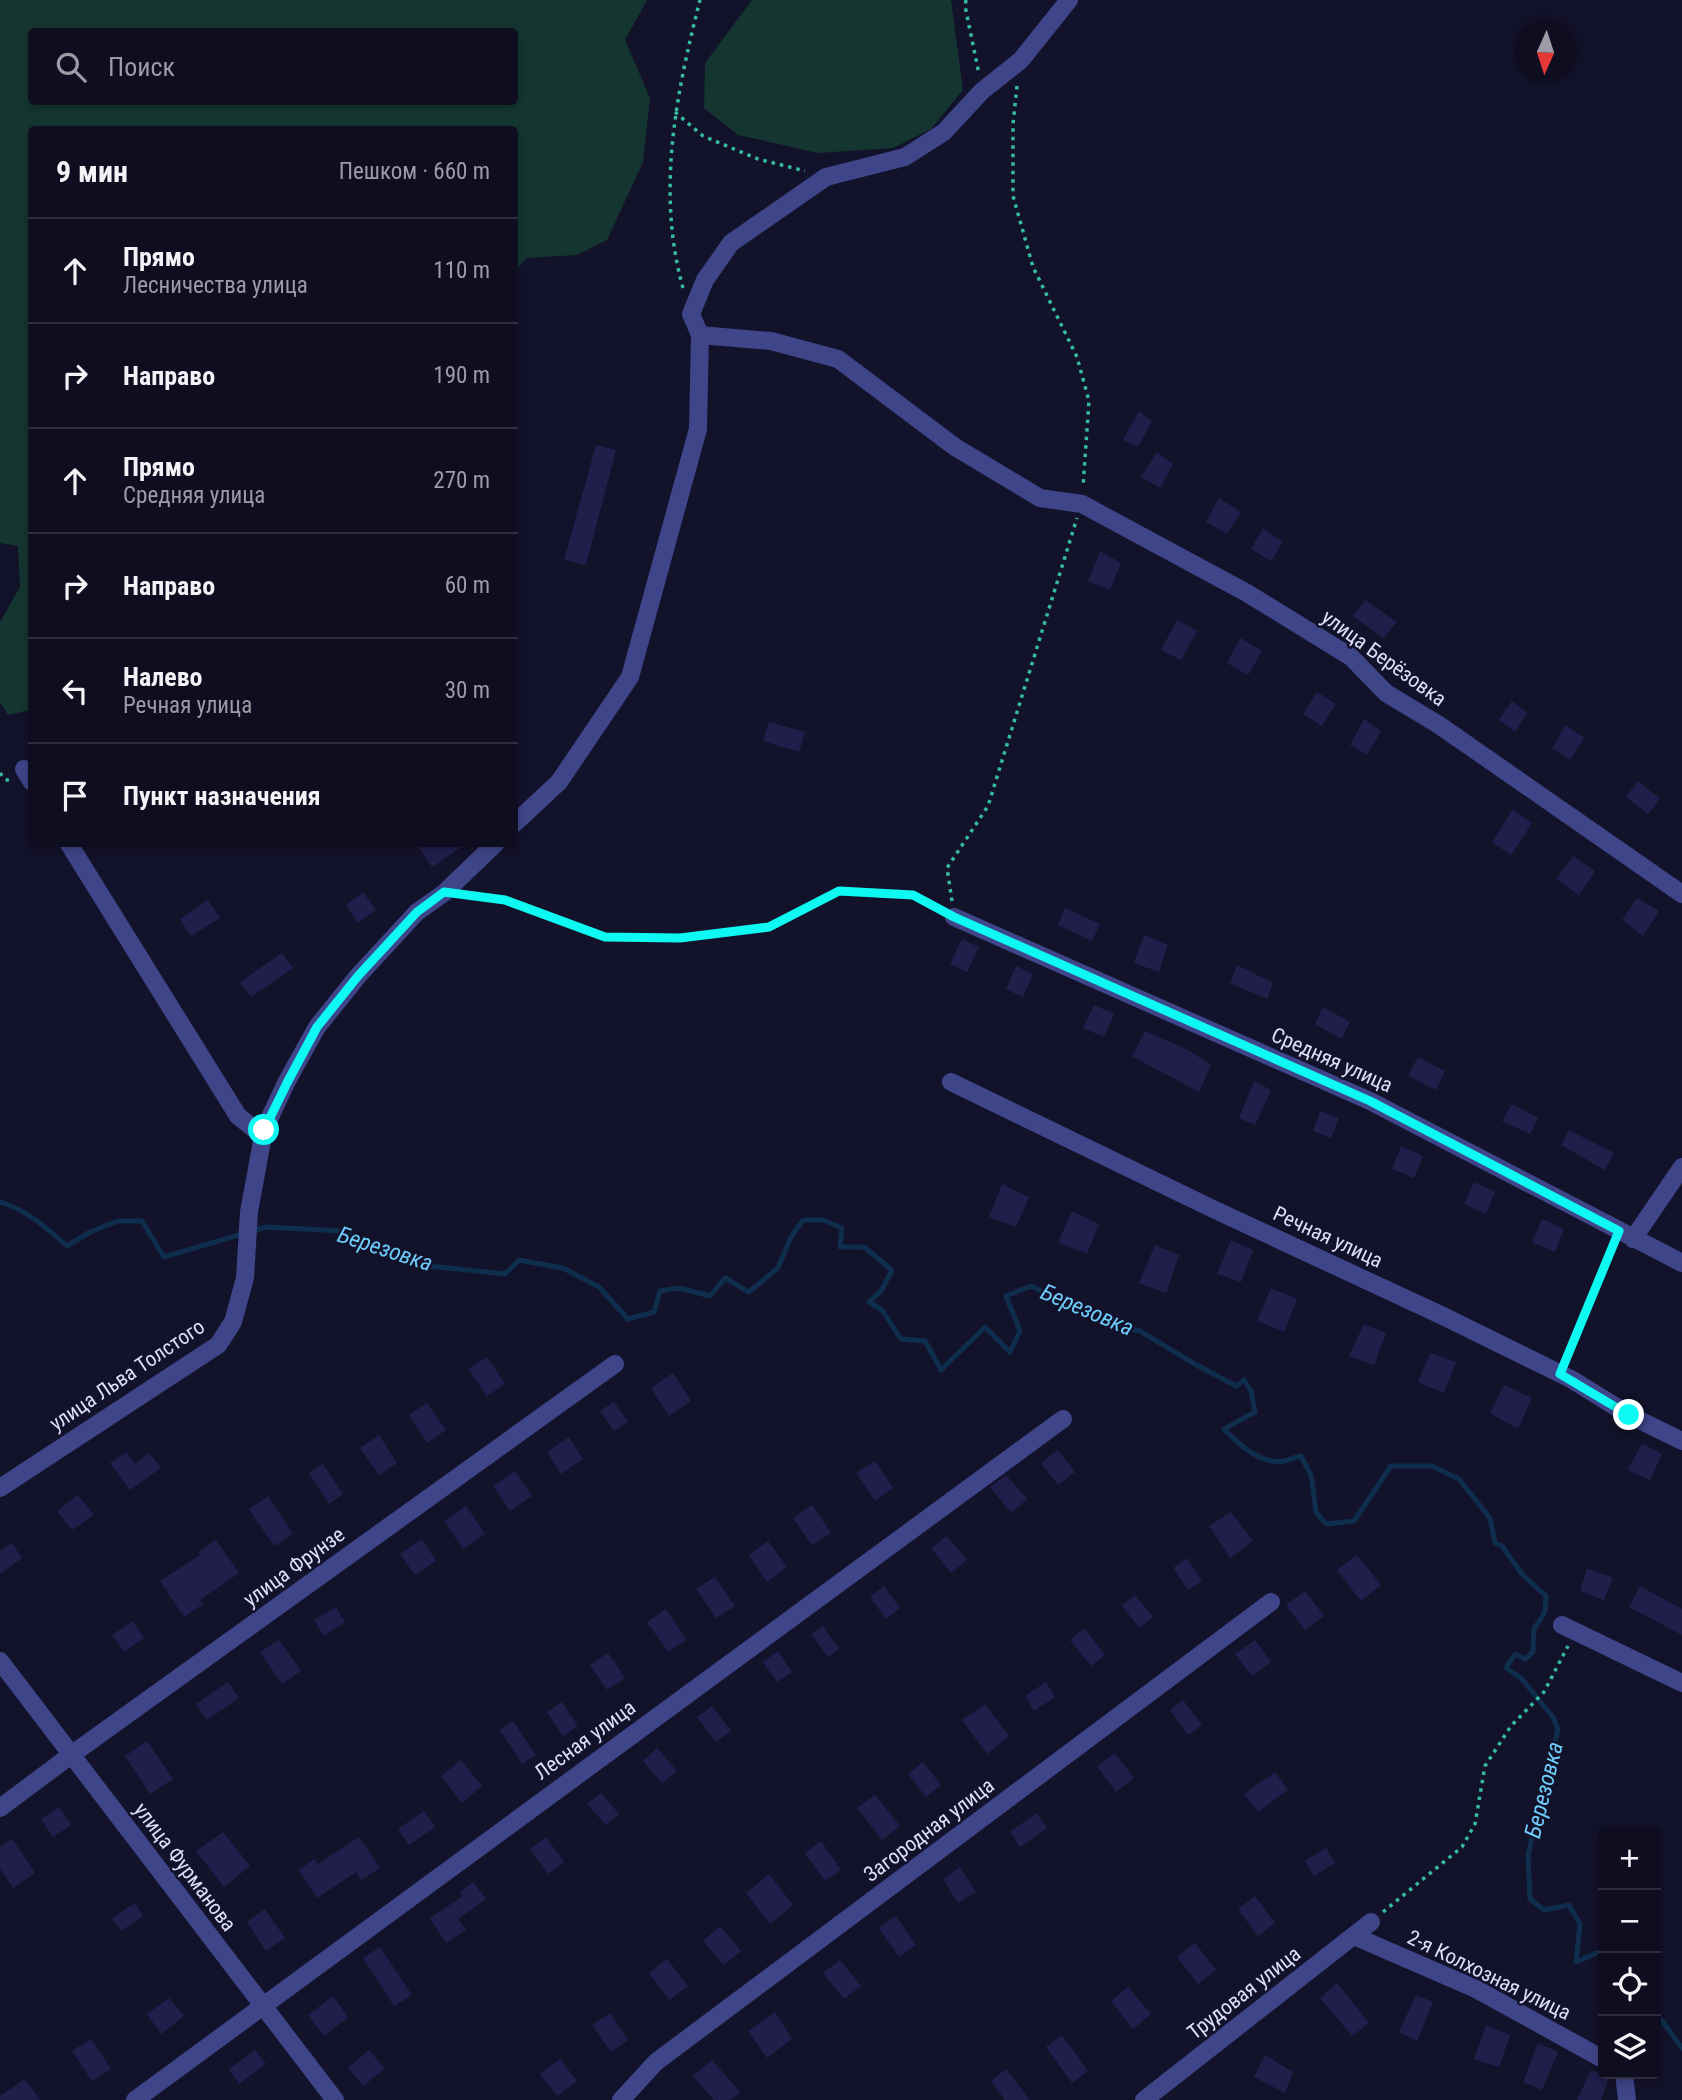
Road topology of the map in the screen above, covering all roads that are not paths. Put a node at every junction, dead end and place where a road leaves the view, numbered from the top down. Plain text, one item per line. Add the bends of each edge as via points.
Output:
1 (1069, 0) edge
2 (700, 335) junction
3 (518, 820) edge
4 (71, 847) edge
5 (492, 847) edge
6 (1682, 894) edge
7 (954, 917) road end
8 (951, 1082) dead end
9 (263, 1136) junction
10 (1682, 1167) edge
11 (1626, 1235) junction
12 (1682, 1263) edge
13 (615, 1364) dead end
14 (1063, 1419) dead end
15 (1682, 1441) edge
16 (0, 1488) edge
17 (1271, 1602) dead end
18 (1569, 1628) road end
19 (0, 1661) edge
20 (1682, 1683) edge
21 (71, 1755) junction
22 (0, 1808) edge
23 (1371, 1922) road end
24 (1354, 1936) junction
25 (262, 2006) junction
26 (1598, 2056) edge
27 (1625, 2079) edge
28 (135, 2100) edge
29 (335, 2100) edge
30 (621, 2100) edge
31 (1144, 2100) edge
32 (1627, 2100) edge

1 - 2 street via 1021,60 982,90 944,132 905,157 826,177 731,243 705,280 691,314
2 - 3 street via 698,429 630,677 559,782
2 - 6 street, улица Берёзовка via 771,341 838,359 956,447 1040,498 1082,504 1247,593 1351,657 1386,693
4 - 9 street via 238,1116
5 - 9 street, улица Льва Толстого via 417,912 317,1027
7 - 11 street, Средняя улица via 1370,1101
8 - 15 street, Речная улица via 1443,1316
9 - 16 street, улица Льва Толстого via 249,1212 245,1278 233,1322 218,1345
10 - 11 street
11 - 12 street, Средняя улица
13 - 21 street, улица Фрунзе
14 - 25 street, Лесная улица
17 - 30 street, Загородная улица via 656,2062
18 - 20 street
19 - 21 street, улица Фурманова
21 - 22 street, улица Фрунзе
21 - 25 street, улица Фурманова
23 - 24 street, Трудовая улица
24 - 26 street, 2-я Колхозная улица via 1476,1989
24 - 31 street, Трудовая улица
25 - 28 street, Лесная улица
25 - 29 street, улица Фурманова
27 - 32 street

